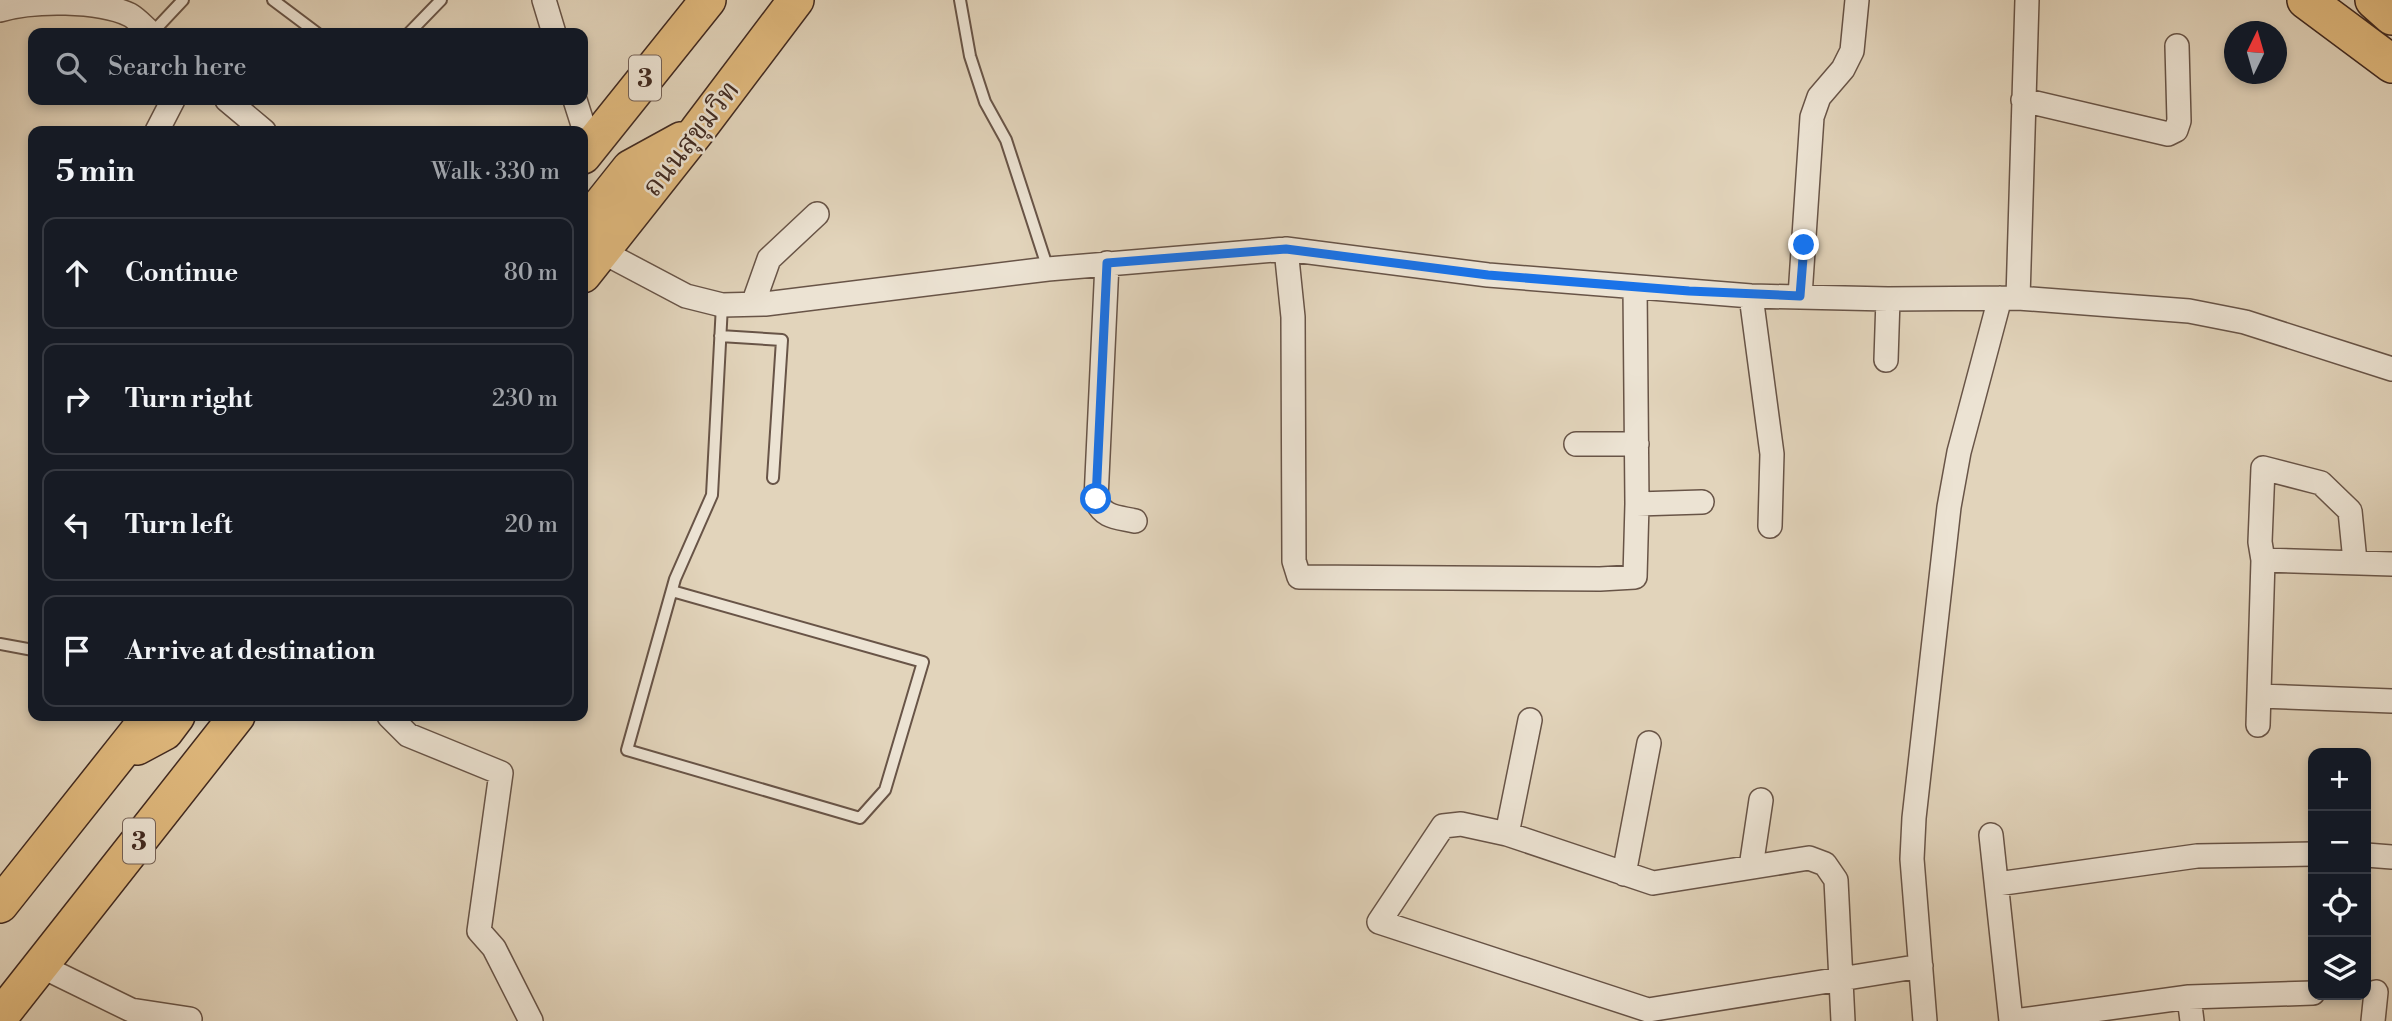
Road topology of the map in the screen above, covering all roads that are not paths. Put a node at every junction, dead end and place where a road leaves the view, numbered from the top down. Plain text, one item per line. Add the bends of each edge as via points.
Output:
1 (183, 0) edge
2 (441, 0) edge
3 (544, 0) edge
4 (708, 0) edge
5 (796, 0) edge
6 (960, 0) edge
7 (1857, 0) edge
8 (2028, 0) edge
9 (2306, 0) edge
10 (2374, 0) edge
11 (43, 1) edge
12 (92, 1) edge
13 (276, 1) edge
14 (0, 10) edge
15 (2392, 16) edge
16 (145, 28) edge
17 (156, 28) edge
18 (311, 28) edge
19 (415, 28) edge
20 (552, 28) edge
21 (2177, 46) dead end
22 (2392, 64) edge
23 (2023, 100) junction
24 (170, 105) edge
25 (232, 105) edge
26 (576, 105) edge
27 (159, 126) edge
28 (258, 126) edge
29 (581, 126) edge
30 (588, 149) edge
31 (817, 214) dead end
32 (1286, 249) junction
33 (589, 251) edge
34 (1107, 263) junction
35 (1048, 269) junction
36 (1635, 287) junction
37 (1751, 296) junction
38 (1800, 296) junction
39 (2009, 298) junction
40 (1888, 299) junction
41 (754, 304) junction
42 (722, 305) junction
43 (720, 336) junction
44 (1886, 360) dead end
45 (2392, 369) edge
46 (1576, 444) dead end
47 (1637, 444) junction
48 (773, 478) dead end
49 (1702, 502) dead end
50 (1637, 504) junction
51 (1135, 521) dead end
52 (1770, 526) dead end
53 (2263, 560) junction
54 (2355, 562) junction
55 (2392, 564) edge
56 (672, 591) junction
57 (0, 644) edge
58 (28, 649) edge
59 (2259, 696) junction
60 (2392, 701) edge
61 (1530, 720) dead end
62 (146, 721) edge
63 (173, 721) edge
64 (233, 721) edge
65 (393, 721) edge
66 (2258, 725) dead end
67 (1649, 743) dead end
68 (118, 757) junction
69 (1761, 800) dead end
70 (1507, 834) junction
71 (1991, 835) dead end
72 (2308, 855) edge
73 (2371, 855) edge
74 (2392, 857) edge
75 (1751, 867) junction
76 (1624, 874) junction
77 (1997, 884) junction
78 (0, 905) edge
79 (41, 965) junction
80 (1921, 973) junction
81 (1840, 980) junction
82 (2308, 993) edge
83 (2378, 993) edge
84 (2189, 997) junction
85 (0, 1017) edge
86 (190, 1018) dead end
87 (531, 1021) edge
88 (1843, 1021) edge
89 (1925, 1021) edge
90 (2012, 1021) edge
91 (2192, 1021) edge
92 (2373, 1021) edge

1 - 17 lane
2 - 19 lane
3 - 20 street
4 - 30 main road, 3
5 - 33 main road, ถนนสุขุมวิท via 697,131 630,168
6 - 35 lane via 970,57 985,102 1006,140
7 - 38 street via 1852,51 1819,97 1811,117
8 - 23 street
9 - 22 highway
10 - 15 highway
11 - 12 street
11 - 14 street
12 - 16 street via 129,15
13 - 18 lane
21 - 23 street via 2179,121 2176,130 2168,134
23 - 39 street
24 - 27 street
25 - 28 street
26 - 29 street
31 - 41 street via 769,259
32 - 34 street
32 - 36 street via 1488,275
32 - 50 street via 1293,317 1294,561 1299,577 1635,577
33 - 42 street via 686,296
34 - 35 street
34 - 51 street via 1096,499 1106,514
35 - 41 street
36 - 37 street
36 - 47 street
37 - 38 street
37 - 52 street via 1772,454
38 - 40 street
39 - 40 street
39 - 45 street via 2189,311 2245,323
39 - 80 street via 1959,452 1948,507 1914,818 1912,859
40 - 44 street
41 - 42 street
42 - 43 lane
43 - 48 lane via 782,340
43 - 56 lane via 712,495
46 - 47 street
47 - 50 street
49 - 50 street
53 - 54 street
53 - 54 street via 2263,468 2321,483 2350,510
53 - 59 street
54 - 55 street
56 - 56 lane via 627,750 860,818 885,790 923,662
57 - 58 lane
59 - 60 street
59 - 66 street
61 - 70 street
62 - 68 main road
63 - 68 main road via 165,732
64 - 79 main road, 3
65 - 87 street via 408,735 501,773 479,931 494,948
67 - 76 street
68 - 78 main road
69 - 75 street
70 - 76 street
70 - 81 street via 1461,824 1443,826 1379,922 1648,1010
71 - 77 street
72 - 77 street via 2197,856
73 - 74 street
75 - 76 street via 1653,883
75 - 81 street via 1809,859 1825,864 1836,880
77 - 90 street
79 - 85 main road, 3
79 - 86 street via 131,1010
80 - 81 street
80 - 89 street
81 - 88 street
82 - 84 street
83 - 92 street
84 - 90 street
84 - 91 street

